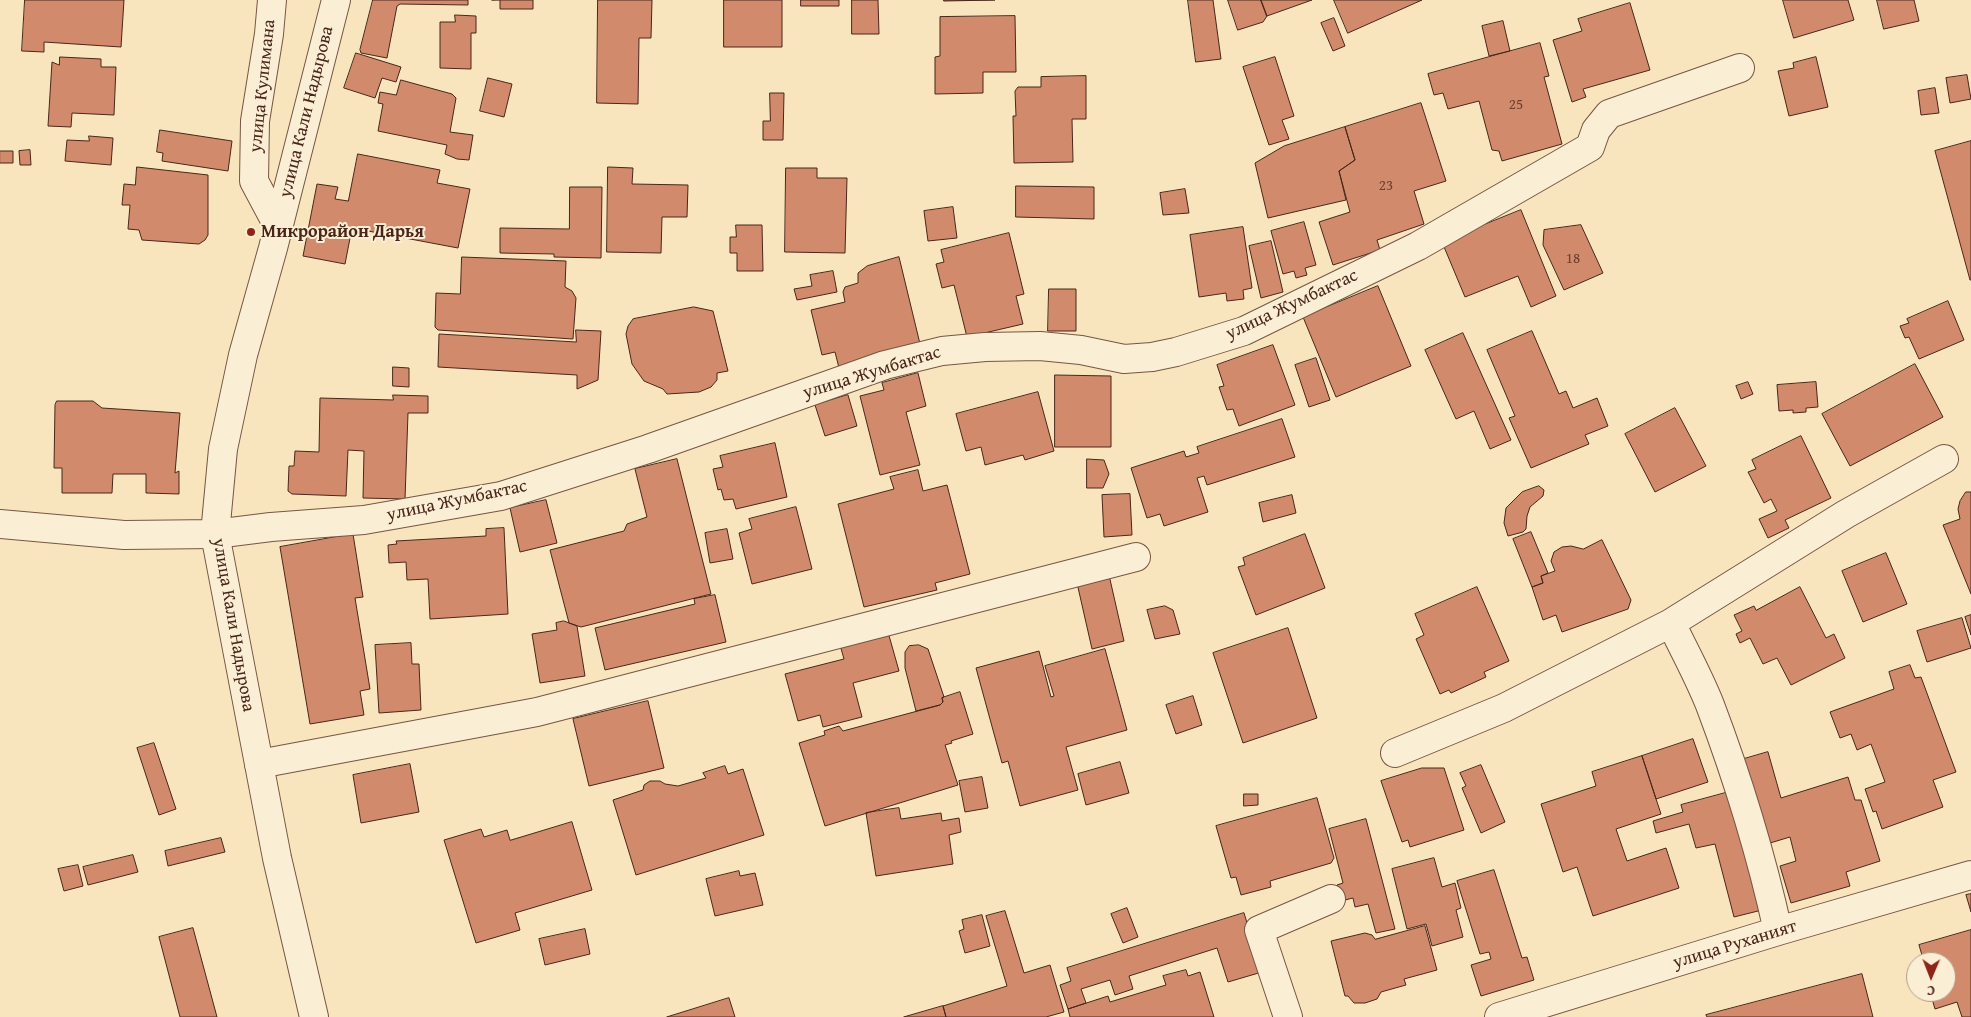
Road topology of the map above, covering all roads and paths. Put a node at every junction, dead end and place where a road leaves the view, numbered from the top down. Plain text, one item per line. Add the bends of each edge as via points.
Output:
1 (272, 0) edge
2 (336, 0) edge
3 (1740, 68) dead end
4 (278, 226) junction
5 (1944, 459) dead end
6 (0, 524) edge
7 (215, 534) junction
8 (1136, 557) dead end
9 (1671, 623) junction
10 (1395, 753) dead end
11 (259, 764) junction
12 (1971, 875) edge
13 (1331, 899) dead end
14 (1778, 931) junction
15 (314, 1017) edge
16 (1288, 1017) edge
17 (1499, 1017) edge

1 - 4 street, улица Кулимана via 255,122 254,181
2 - 4 street, улица Кали Надырова
3 - 7 street, улица Жумбактас via 1609,114 1596,130 1590,147 1418,246 1244,331 1176,352 1124,359 1040,346 942,351 885,365 648,449 501,496 364,520
4 - 7 street, улица Кали Надырова via 243,355 223,449
5 - 9 street via 1846,514
6 - 7 street, улица Жумбактас via 124,534
7 - 11 street, улица Кали Надырова
8 - 11 street via 537,712
9 - 10 street via 1504,708
9 - 14 street via 1709,704 1745,803
11 - 15 street, улица Кали Надырова
12 - 14 street, улица Руханият
13 - 16 street via 1259,930
14 - 17 street, улица Руханият

